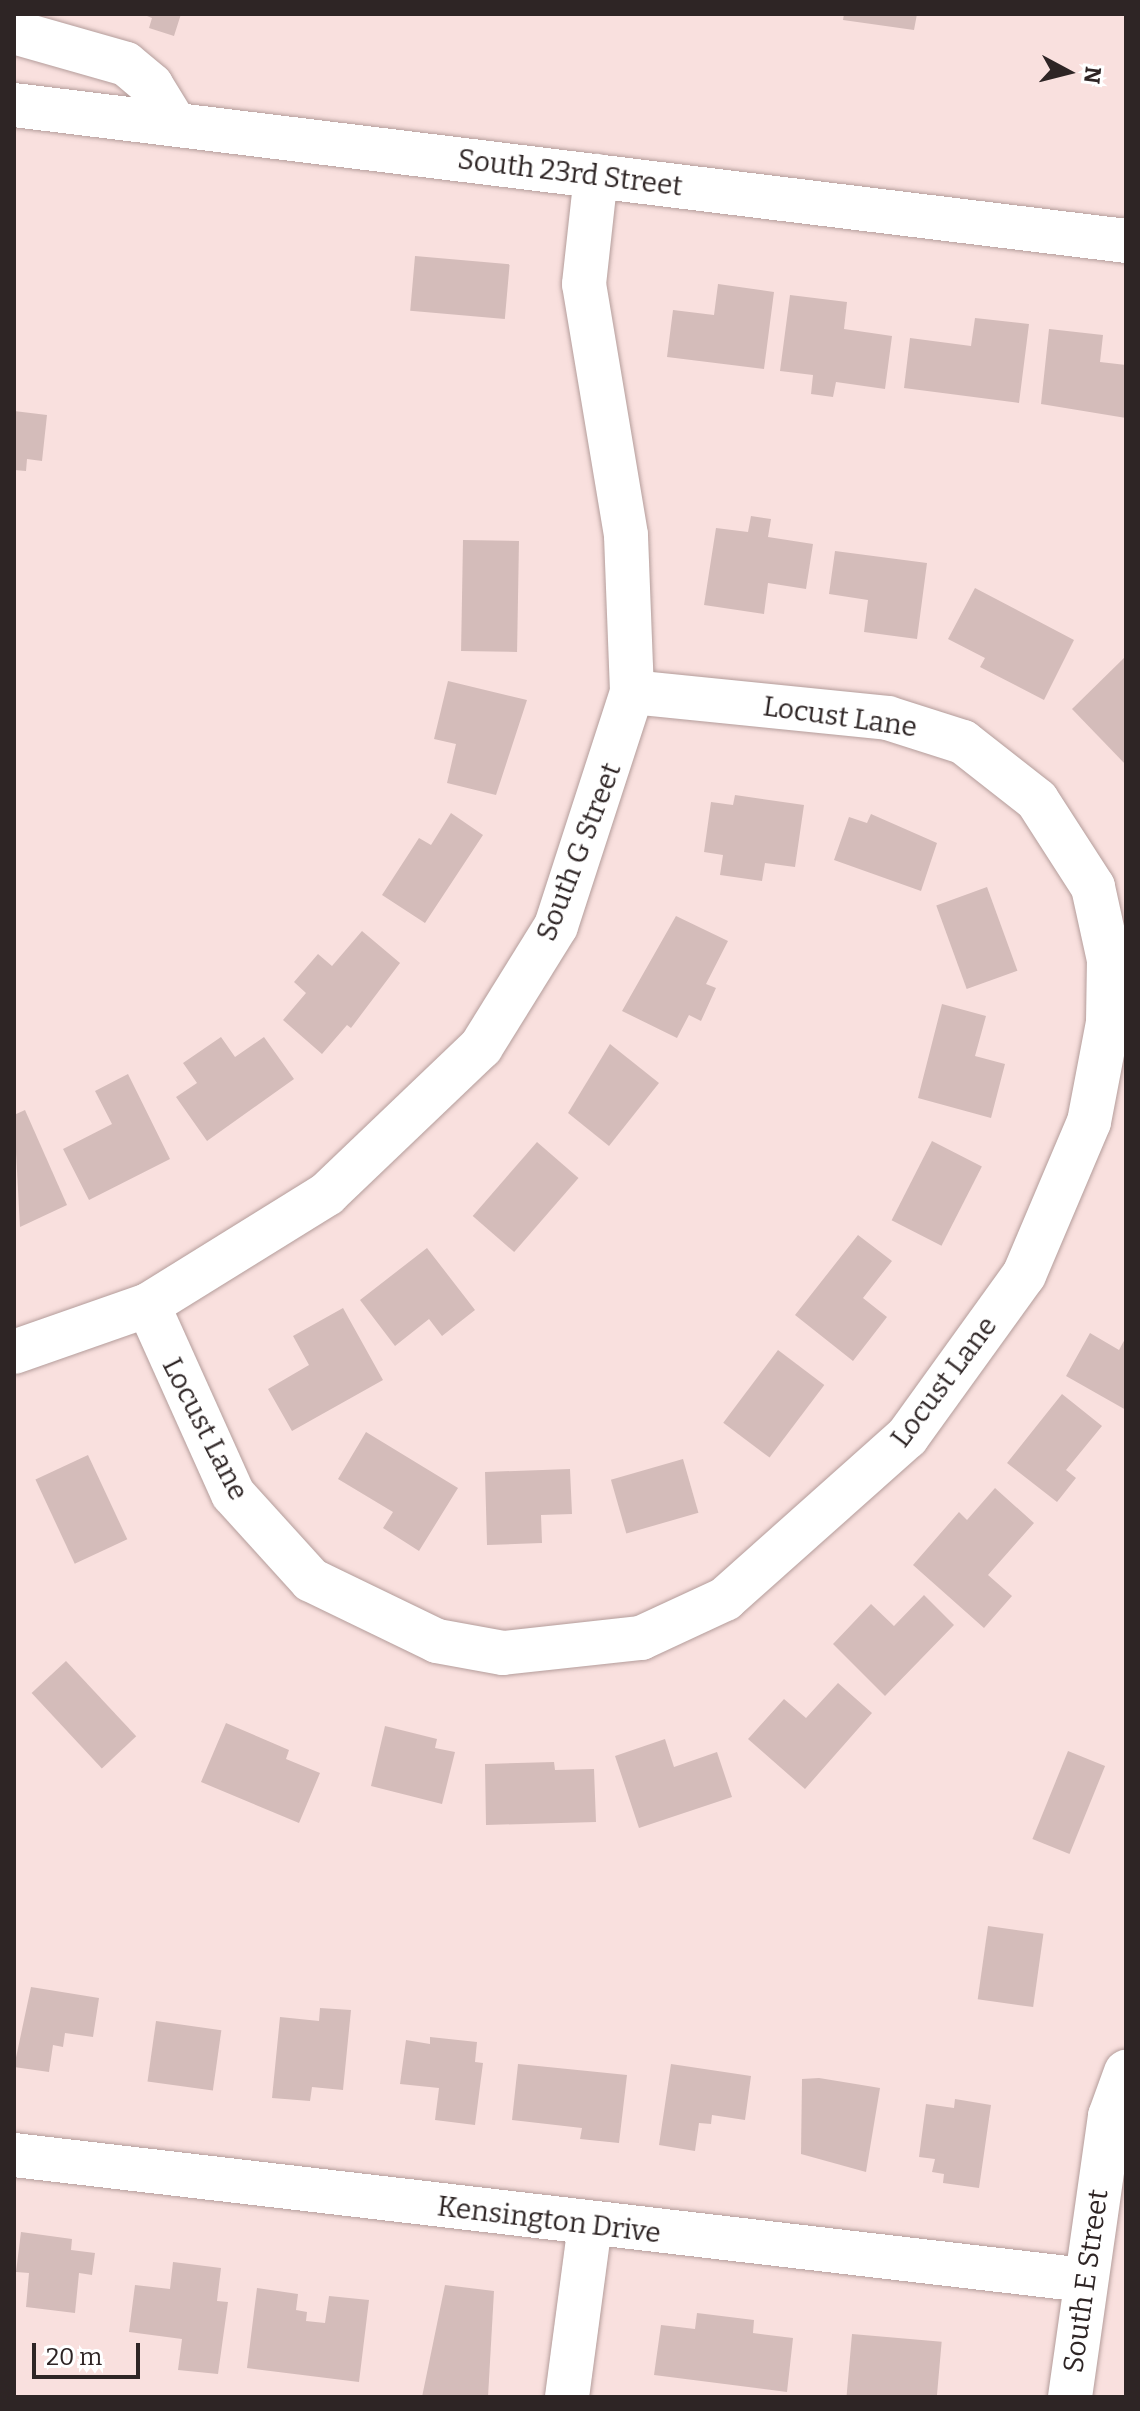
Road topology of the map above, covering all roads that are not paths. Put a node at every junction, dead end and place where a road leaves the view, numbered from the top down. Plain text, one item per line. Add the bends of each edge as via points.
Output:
1 (14, 32) edge
2 (14, 105) edge
3 (175, 124) junction
4 (596, 176) junction
5 (1126, 241) edge
6 (632, 692) junction
7 (1112, 1082) edge
8 (148, 1305) junction
9 (14, 1352) edge
10 (1126, 2072) edge
11 (14, 2155) edge
12 (590, 2225) junction
13 (1085, 2280) junction
14 (567, 2397) edge
15 (1070, 2397) edge

1 - 3 street via 126,64 151,85
2 - 3 street, South 23rd Street
3 - 4 street, South 23rd Street
4 - 5 street, South 23rd Street
4 - 6 street, South G Street via 584,284 626,535
6 - 7 street, Locust Lane via 888,718 990,759 1062,829 1093,887 1109,960
6 - 8 street, South G Street via 556,926 481,1047 327,1194
7 - 8 street, Locust Lane via 1047,1233 907,1437 761,1573 641,1638 503,1653 437,1641 329,1593 233,1494
8 - 9 street, South G Street
10 - 13 street, South E Street via 1110,2116
11 - 12 street, Kensington Drive
12 - 13 street, Kensington Drive
12 - 14 street
13 - 15 street, South E Street

